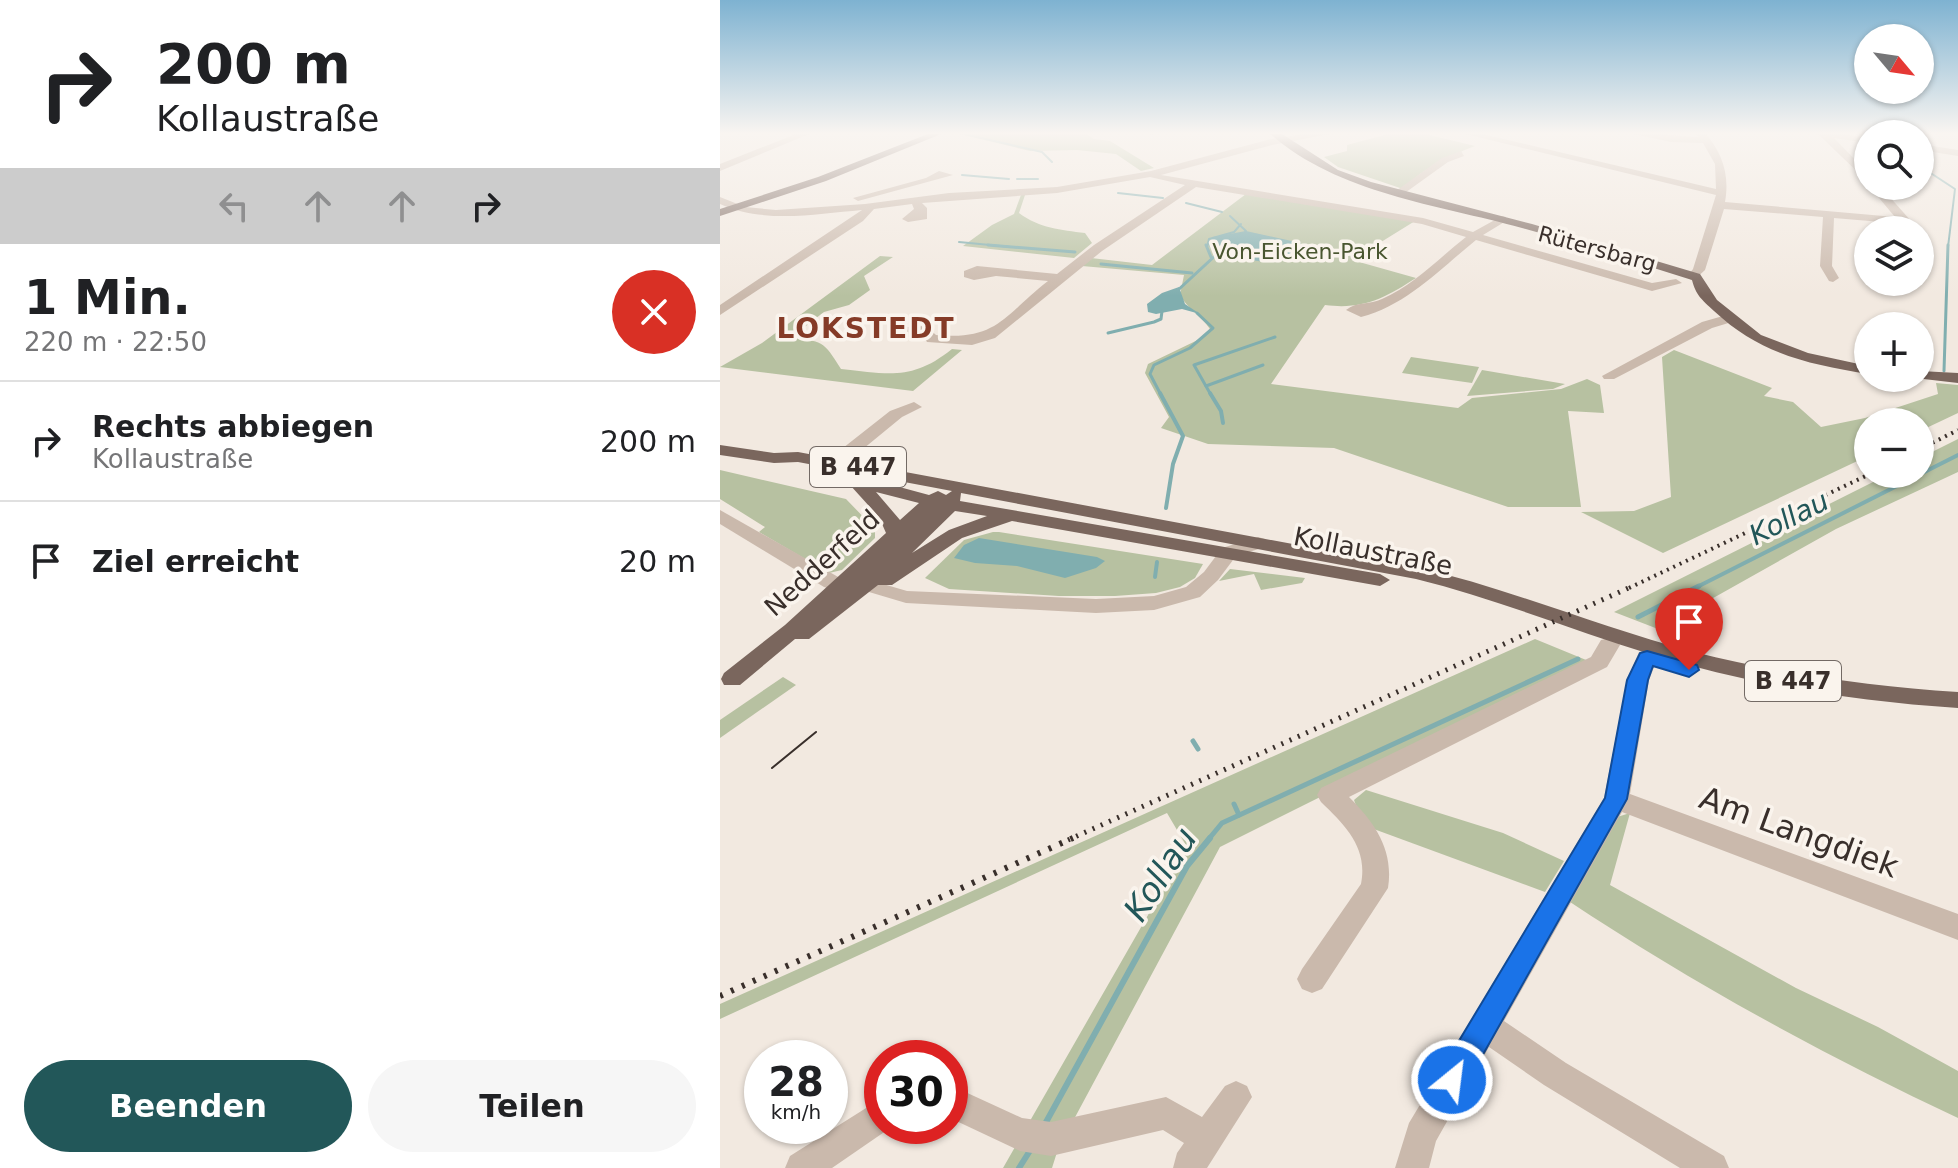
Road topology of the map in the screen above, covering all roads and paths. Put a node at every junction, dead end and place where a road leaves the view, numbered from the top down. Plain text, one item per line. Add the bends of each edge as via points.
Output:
1 (801, 187) edge
2 (904, 187) edge
3 (1078, 187) edge
4 (1190, 187) edge
5 (1210, 187) edge
6 (1379, 187) edge
7 (1411, 187) edge
8 (1672, 187) edge
9 (1722, 187) edge
10 (1063, 189) junction
11 (1113, 193) dead end
12 (1402, 194) junction
13 (720, 198) edge
14 (1720, 199) junction
15 (744, 207) junction
16 (865, 207) junction
17 (846, 208) junction
18 (1369, 211) junction
19 (1829, 215) junction
20 (720, 216) edge
21 (1854, 218) edge
22 (1502, 219) junction
23 (1473, 235) junction
24 (995, 272) dead end
25 (1057, 278) junction
26 (1833, 278) dead end
27 (1685, 281) junction
28 (1382, 305) dead end
29 (720, 311) edge
30 (1730, 318) junction
31 (932, 339) dead end
32 (1854, 367) edge
33 (1609, 376) dead end
34 (1934, 376) edge
35 (1958, 378) edge
36 (914, 407) dead end
37 (720, 450) edge
38 (774, 458) junction
39 (835, 463) junction
40 (855, 480) junction
41 (948, 493) junction
42 (931, 501) junction
43 (720, 516) edge
44 (1027, 517) junction
45 (1258, 543) junction
46 (899, 552) junction
47 (1229, 552) junction
48 (859, 583) junction
49 (929, 596) junction
50 (1609, 645) junction
51 (1647, 657) junction
52 (726, 683) edge
53 (1958, 700) edge
54 (1958, 713) edge
55 (1616, 799) junction
56 (1958, 927) edge
57 (1312, 979) dead end
58 (1483, 1025) junction
59 (1236, 1097) dead end
60 (968, 1108) edge
61 (864, 1126) edge
62 (802, 1168) edge
63 (1412, 1168) edge
64 (1712, 1168) edge

1 - 15 main road
2 - 17 street via 866,196
3 - 10 street
4 - 25 street
5 - 18 street, Rütersbarg
6 - 12 main road
7 - 12 street
8 - 14 street
9 - 14 street
10 - 11 street
10 - 16 street
12 - 18 street
12 - 22 main road
13 - 15 street
14 - 19 street
14 - 27 street via 1699,270
15 - 17 street
15 - 20 main road
16 - 17 street
16 - 29 street via 869,210 859,219
18 - 23 street, Rütersbarg
19 - 21 street
19 - 26 street via 1826,266
22 - 23 street
22 - 27 main road
23 - 27 street, Rütersbarg via 1656,288
23 - 28 street via 1422,280
24 - 25 street
25 - 31 street via 987,337 969,343
27 - 30 main road
30 - 32 main road via 1779,348
30 - 33 street
34 - 35 main road
36 - 39 street via 896,414
37 - 38 main road, Kollaustraße / B 447
38 - 39 main road, Kollaustraße / B 447
38 - 40 main road, Kollaustraße / B 447 via 784,466
39 - 41 main road, Kollaustraße / B 447
40 - 42 main road, Kollaustraße / B 447
40 - 46 main road via 893,520
41 - 42 main road, Kollaustraße / B 447
41 - 44 main road, Kollaustraße / B 447
41 - 45 main road, Kollaustraße / B 447 via 978,489
41 - 46 main road, Nedderfeld
42 - 46 main road, Nedderfeld
43 - 48 street via 831,583
44 - 46 main road via 986,521
44 - 47 main road, Kollaustraße / B 447
45 - 47 street
45 - 53 main road, Kollaustraße / B 447 via 1465,584 1692,659 1755,674 1877,694
46 - 48 main road
46 - 48 main road, Nedderfeld
46 - 49 street via 912,587
47 - 49 street via 1193,592 1154,603 1057,605
47 - 50 main road, Kollaustraße / B 447 via 1458,595
48 - 49 street via 896,596
48 - 52 main road, Nedderfeld
48 - 52 main road, Nedderfeld via 833,614
50 - 51 main road, Kollaustraße / B 447
50 - 57 street via 1599,662 1330,795 1358,821 1377,853 1379,872 1374,888
51 - 54 main road, Kollaustraße / B 447 via 1823,699
51 - 55 street
55 - 56 street, Am Langdiek
55 - 58 street
58 - 63 street via 1421,1135
58 - 64 street
59 - 60 street via 1198,1152 1166,1113 1036,1136
61 - 62 street

